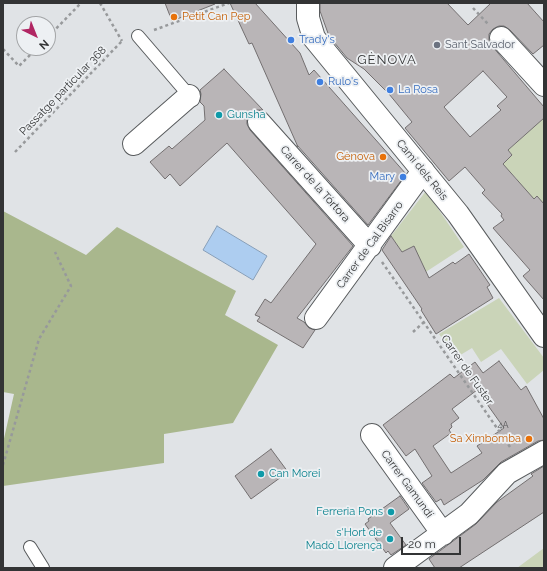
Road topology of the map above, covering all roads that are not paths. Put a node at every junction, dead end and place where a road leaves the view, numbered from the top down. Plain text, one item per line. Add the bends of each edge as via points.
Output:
1 (308, 3) edge
2 (138, 36) road end
3 (500, 38) dead end
4 (544, 85) edge
5 (192, 100) joint
6 (259, 122) dead end
7 (134, 144) dead end
8 (423, 171) junction
9 (370, 246) junction
10 (316, 318) dead end
11 (544, 336) edge
12 (372, 435) dead end
13 (544, 452) edge
14 (443, 534) junction
15 (30, 547) dead end
16 (43, 568) edge
17 (395, 568) edge

1 - 8 street, Camí dels Reis via 308,18 314,38
2 - 5 lane
3 - 4 street
5 - 7 street
6 - 9 street, Carrer de la Tórtora
8 - 9 street, Carrer de Cal Bisarro
8 - 11 street, Camí dels Reis via 458,214
9 - 10 street, Carrer de Cal Bisarro
12 - 14 street, Carrer Gamundí
13 - 14 street via 507,473 470,514
14 - 17 street
15 - 16 lane

